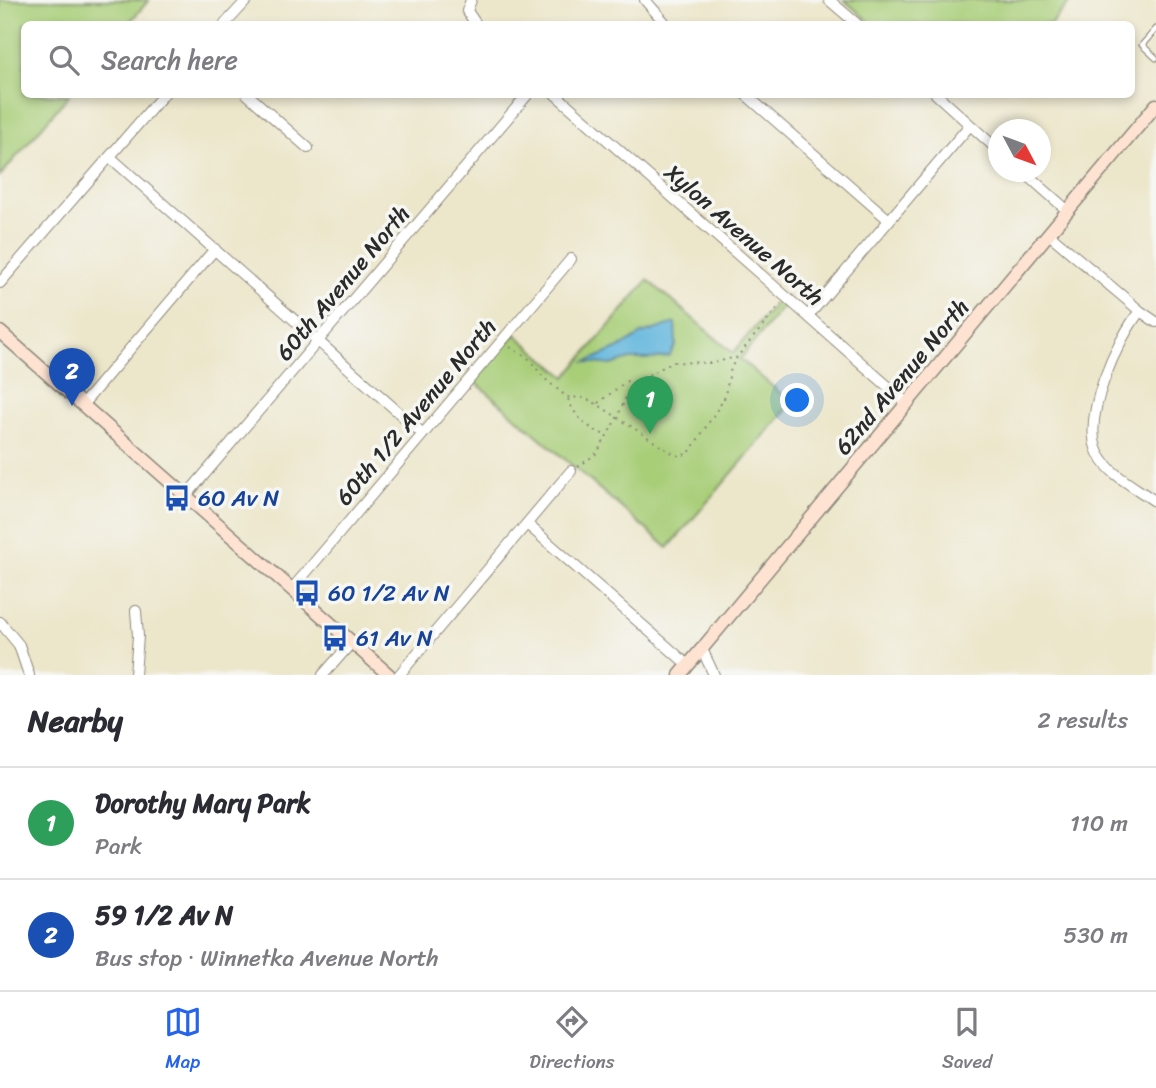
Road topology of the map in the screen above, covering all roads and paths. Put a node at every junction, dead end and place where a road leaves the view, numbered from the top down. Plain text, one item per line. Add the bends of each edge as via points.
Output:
1 (247, 0) edge
2 (471, 0) edge
3 (645, 0) edge
4 (829, 0) edge
5 (228, 21) edge
6 (474, 21) edge
7 (663, 21) edge
8 (854, 21) edge
9 (1156, 29) edge
10 (1156, 58) edge
11 (161, 98) edge
12 (252, 98) edge
13 (525, 98) edge
14 (560, 98) edge
15 (750, 98) edge
16 (940, 98) edge
17 (1156, 105) edge
18 (970, 125) junction
19 (988, 141) edge
20 (308, 148) dead end
21 (110, 157) junction
22 (1035, 182) edge
23 (1068, 211) junction
24 (889, 220) junction
25 (1049, 234) junction
26 (215, 249) junction
27 (571, 259) dead end
28 (0, 283) edge
29 (787, 298) junction
30 (1140, 312) junction
31 (808, 316) junction
32 (1156, 322) edge
33 (0, 332) edge
34 (318, 341) junction
35 (506, 344) dead end
36 (737, 357) junction
37 (635, 384) junction
38 (567, 397) junction
39 (83, 404) junction
40 (597, 404) junction
41 (908, 404) junction
42 (617, 418) junction
43 (423, 434) junction
44 (606, 435) junction
45 (570, 471) joint
46 (186, 496) junction
47 (1156, 502) edge
48 (527, 524) junction
49 (292, 589) junction
50 (136, 611) dead end
51 (0, 622) edge
52 (352, 642) junction
53 (702, 649) junction
54 (684, 670) edge
55 (29, 675) edge
56 (135, 675) edge
57 (323, 675) edge
58 (389, 675) edge
59 (399, 675) edge
60 (714, 675) edge

1 - 5 street
2 - 6 street via 467,11
3 - 7 street
4 - 8 street
9 - 10 lane via 1142,45
11 - 21 street
12 - 20 street
13 - 34 street, 60th Avenue North
14 - 29 street, Xylon Avenue North
15 - 24 street
16 - 18 street
17 - 23 street, 62nd Avenue North
18 - 19 street
18 - 24 street
21 - 26 street
21 - 28 street
22 - 23 street
23 - 25 street, 62nd Avenue North
24 - 31 street
25 - 30 street
25 - 41 street, 62nd Avenue North
26 - 34 street
26 - 39 street
27 - 43 street, 60th 1/2 Avenue North
29 - 31 street, Xylon Avenue North
29 - 36 path
30 - 32 street
30 - 47 street via 1117,346 1092,428 1098,454 1106,465
31 - 41 street, Xylon Avenue North
33 - 39 street
34 - 43 street
34 - 46 street, 60th Avenue North
35 - 38 path via 528,358
36 - 37 path via 713,363 673,362
36 - 42 path via 724,399 689,453 670,452
37 - 40 path via 627,381
37 - 42 path
38 - 40 path
38 - 44 path via 584,424
39 - 46 street
40 - 42 path
41 - 53 street, 62nd Avenue North
42 - 44 path
43 - 49 street, 60th 1/2 Avenue North
44 - 45 path via 597,453
45 - 48 street
46 - 49 street
48 - 54 street
48 - 59 street
49 - 52 street
50 - 56 street
51 - 55 street via 19,645
52 - 57 street
52 - 58 street
53 - 54 street, 62nd Avenue North
53 - 60 street

